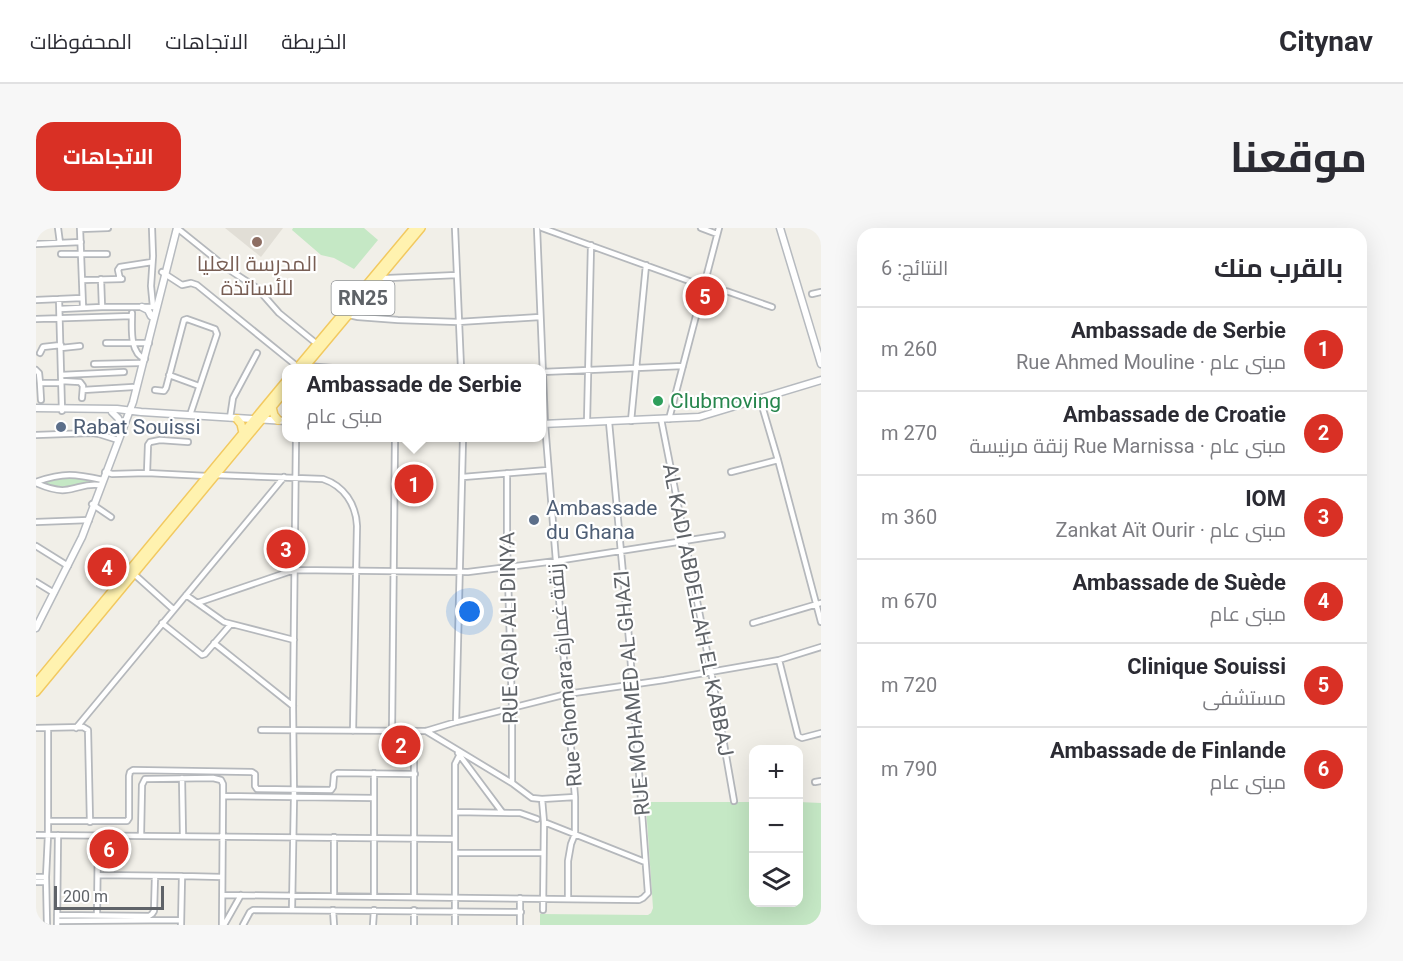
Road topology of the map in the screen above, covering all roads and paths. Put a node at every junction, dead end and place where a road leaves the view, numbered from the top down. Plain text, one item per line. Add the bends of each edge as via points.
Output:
1 (58, 228) edge
2 (108, 228) edge
3 (152, 228) edge
4 (175, 228) edge
5 (421, 228) edge
6 (455, 228) edge
7 (537, 228) edge
8 (542, 228) edge
9 (701, 228) edge
10 (718, 228) edge
11 (780, 228) edge
12 (80, 229) edge
13 (411, 229) edge
14 (717, 234) junction
15 (81, 242) junction
16 (60, 243) junction
17 (36, 244) edge
18 (591, 245) junction
19 (61, 254) dead end
20 (107, 254) dead end
21 (81, 255) junction
22 (153, 262) junction
23 (646, 265) junction
24 (164, 273) junction
25 (457, 275) junction
26 (380, 278) junction
27 (100, 279) junction
28 (82, 280) junction
29 (703, 286) junction
30 (821, 292) edge
31 (812, 294) dead end
32 (82, 298) junction
33 (36, 300) edge
34 (59, 300) junction
35 (83, 307) junction
36 (102, 307) junction
37 (132, 307) junction
38 (142, 307) junction
39 (155, 307) junction
40 (772, 307) dead end
41 (60, 309) junction
42 (349, 315) junction
43 (132, 316) junction
44 (151, 316) junction
45 (540, 317) junction
46 (36, 318) edge
47 (60, 318) junction
48 (458, 322) junction
49 (106, 343) dead end
50 (134, 343) junction
51 (147, 343) junction
52 (317, 344) junction
53 (80, 346) dead end
54 (61, 347) junction
55 (40, 353) dead end
56 (257, 353) dead end
57 (142, 360) junction
58 (94, 364) dead end
59 (296, 364) edge
60 (304, 364) edge
61 (305, 364) edge
62 (460, 364) edge
63 (542, 364) edge
64 (821, 364) edge
65 (683, 366) junction
66 (637, 368) junction
67 (36, 370) edge
68 (588, 370) junction
69 (124, 372) dead end
70 (546, 372) edge
71 (61, 375) junction
72 (169, 375) junction
73 (821, 380) edge
74 (61, 382) junction
75 (39, 386) edge
76 (199, 386) junction
77 (133, 387) junction
78 (282, 387) edge
79 (83, 390) junction
80 (155, 390) dead end
81 (282, 395) edge
82 (82, 398) dead end
83 (760, 399) junction
84 (42, 400) dead end
85 (272, 407) junction
86 (62, 409) junction
87 (36, 410) edge
88 (128, 411) junction
89 (112, 412) junction
90 (190, 416) junction
91 (234, 419) junction
92 (669, 419) junction
93 (258, 420) junction
94 (278, 420) junction
95 (282, 420) edge
96 (661, 420) junction
97 (631, 421) junction
98 (609, 422) junction
99 (587, 423) junction
100 (121, 424) junction
101 (546, 424) edge
102 (243, 433) junction
103 (36, 435) edge
104 (117, 440) junction
105 (188, 442) dead end
106 (297, 442) edge
107 (395, 442) edge
108 (463, 442) edge
109 (545, 442) edge
110 (778, 460) junction
111 (548, 470) junction
112 (105, 472) junction
113 (731, 472) dead end
114 (147, 473) junction
115 (507, 473) junction
116 (216, 475) junction
117 (207, 476) junction
118 (284, 477) junction
119 (296, 477) junction
120 (463, 477) junction
121 (101, 482) junction
122 (36, 483) edge
123 (93, 505) junction
124 (111, 517) dead end
125 (88, 519) junction
126 (36, 522) edge
127 (722, 535) dead end
128 (684, 541) junction
129 (36, 546) edge
130 (621, 551) junction
131 (556, 561) junction
132 (67, 566) junction
133 (508, 566) junction
134 (294, 570) junction
135 (355, 571) junction
136 (393, 571) junction
137 (459, 573) junction
138 (134, 574) junction
139 (36, 582) edge
140 (53, 592) junction
141 (186, 595) junction
142 (197, 603) junction
143 (819, 604) edge
144 (173, 609) junction
145 (38, 620) edge
146 (821, 622) edge
147 (162, 623) junction
148 (753, 623) dead end
149 (231, 624) junction
150 (36, 628) edge
151 (294, 640) junction
152 (214, 643) junction
153 (821, 647) edge
154 (779, 660) junction
155 (711, 672) junction
156 (36, 683) edge
157 (632, 684) junction
158 (36, 692) edge
159 (567, 694) junction
160 (293, 706) junction
161 (512, 708) junction
162 (456, 722) junction
163 (36, 728) edge
164 (48, 728) junction
165 (76, 728) junction
166 (261, 730) dead end
167 (293, 730) junction
168 (426, 731) junction
169 (354, 732) junction
170 (392, 732) junction
171 (414, 732) junction
172 (821, 733) edge
173 (458, 753) junction
174 (374, 773) junction
175 (414, 774) junction
176 (182, 778) junction
177 (512, 783) junction
178 (294, 789) junction
179 (223, 796) junction
180 (294, 797) junction
181 (575, 797) junction
182 (374, 798) junction
183 (542, 799) junction
184 (734, 801) dead end
185 (456, 812) junction
186 (502, 812) junction
187 (537, 819) dead end
188 (48, 821) junction
189 (90, 822) junction
190 (544, 822) junction
191 (575, 834) junction
192 (36, 835) edge
193 (48, 835) junction
194 (58, 835) junction
195 (98, 835) junction
196 (141, 835) junction
197 (183, 836) junction
198 (222, 836) junction
199 (294, 837) junction
200 (334, 837) junction
201 (373, 838) junction
202 (414, 838) junction
203 (455, 839) junction
204 (455, 853) junction
205 (543, 854) junction
206 (645, 862) junction
207 (98, 875) junction
208 (155, 876) junction
209 (182, 876) junction
210 (222, 877) junction
211 (36, 879) edge
212 (46, 879) junction
213 (223, 895) junction
214 (241, 895) junction
215 (294, 895) junction
216 (334, 896) junction
217 (374, 896) junction
218 (414, 897) junction
219 (455, 897) junction
220 (520, 898) junction
221 (542, 898) junction
222 (568, 898) junction
223 (292, 909) junction
224 (333, 910) junction
225 (374, 910) junction
226 (414, 910) junction
227 (543, 910) dead end
228 (455, 911) junction
229 (520, 912) junction
230 (97, 915) junction
231 (57, 920) edge
232 (181, 923) edge
233 (47, 925) edge
234 (223, 925) edge
235 (243, 925) edge
236 (334, 925) edge
237 (373, 925) edge
238 (414, 925) edge
239 (454, 925) edge
240 (520, 925) edge

1 - 16 street
2 - 12 street
3 - 22 street
4 - 24 main road
4 - 52 street via 257,288 279,313
5 - 26 main road, RN25
6 - 25 street
7 - 45 street, Rue Ghomara زنقة غمارة
8 - 18 street
9 - 14 street
10 - 14 street
11 - 64 main road
12 - 15 street
13 - 52 main road, RN25
14 - 29 street
15 - 16 street
15 - 21 street
16 - 17 street
18 - 23 street
18 - 68 street
19 - 21 street
20 - 21 street
21 - 28 street
22 - 27 street via 120,267 121,279
22 - 39 street via 151,286
23 - 29 street
23 - 66 street
24 - 39 main road
24 - 59 street via 182,285 197,285
25 - 26 street
25 - 48 street
26 - 42 main road, RN25
27 - 28 street
27 - 36 street
28 - 32 street
29 - 40 street
29 - 65 street
30 - 31 street
32 - 34 street
32 - 35 street
33 - 34 street
34 - 41 street
35 - 36 street
35 - 41 street
36 - 37 street
37 - 38 street
37 - 43 street
38 - 39 street
38 - 44 main road
39 - 44 main road
39 - 51 main road
41 - 47 street
42 - 48 street
42 - 61 main road, RN25
43 - 47 street
43 - 50 street
44 - 51 main road
45 - 48 street
45 - 63 street, Rue Ghomara زنقة غمارة
46 - 47 street
47 - 54 street
48 - 62 street
49 - 50 street
50 - 51 street
50 - 57 street
51 - 57 main road
52 - 60 main road, RN25
53 - 54 street
54 - 55 street via 43,347
54 - 71 street
56 - 91 street via 233,398
57 - 58 street
57 - 77 main road
57 - 88 main road
65 - 66 street
65 - 92 street
66 - 68 street
66 - 97 street
67 - 75 street
68 - 70 street
68 - 99 street
69 - 71 street
71 - 74 street
72 - 76 street
72 - 76 street via 184,320 215,329 218,334
72 - 80 street via 165,390
73 - 83 main road
74 - 75 street
74 - 79 street via 80,382
74 - 86 street
75 - 84 street
76 - 90 street
77 - 79 street
77 - 88 main road
78 - 93 main road
79 - 82 street
81 - 85 main road
83 - 92 main road via 699,417
83 - 110 street
85 - 93 main road
85 - 94 main road
86 - 87 main road
86 - 88 main road
86 - 89 main road
88 - 89 main road
88 - 90 main road
88 - 100 main road
88 - 104 main road
89 - 100 main road
90 - 91 main road
91 - 93 main road
91 - 102 main road via 241,424
92 - 96 main road
93 - 94 main road
93 - 102 main road
93 - 116 main road
94 - 95 main road
96 - 97 main road
96 - 128 street, AL KADI ABDELLAH EL KABBAJ
97 - 98 main road
98 - 99 main road
98 - 130 street, RUE MOHAMED AL GHAZI
99 - 101 main road
100 - 104 main road
102 - 117 main road
103 - 104 street via 92,433
104 - 112 main road
105 - 114 street via 150,442
106 - 119 street
107 - 136 street
108 - 120 street
109 - 111 street, Rue Ghomara زنقة غمارة
110 - 113 street
110 - 143 street
111 - 115 street
111 - 131 street, Rue Ghomara زنقة غمارة
112 - 114 street
112 - 121 main road
114 - 117 street
115 - 120 street
115 - 133 street, RUE QADI ALI DINYA
116 - 118 street
116 - 138 main road
117 - 156 main road
118 - 119 street
118 - 141 street
119 - 134 street
119 - 135 street via 327,480 349,498 356,512
120 - 137 street
121 - 122 street via 66,490
121 - 122 street via 69,474
121 - 123 main road
123 - 124 street
123 - 125 main road
125 - 126 street
125 - 132 main road
127 - 128 street
128 - 130 street
128 - 155 street, AL KADI ABDELLAH EL KABBAJ
129 - 132 street
130 - 131 street
130 - 157 street, RUE MOHAMED AL GHAZI
131 - 133 street
131 - 159 street, Rue Ghomara زنقة غمارة
132 - 140 main road
133 - 137 street
133 - 161 street, RUE QADI ALI DINYA
134 - 135 street
134 - 142 street
134 - 151 street
135 - 136 street
135 - 169 street
136 - 137 street
136 - 170 street
137 - 162 street
138 - 144 street
138 - 158 main road
139 - 140 street
140 - 145 main road
141 - 142 street
141 - 144 street
142 - 149 street
143 - 146 street
143 - 148 street
144 - 147 street
145 - 150 main road
147 - 152 street via 200,654 205,654
147 - 165 street
149 - 151 street
149 - 152 street
151 - 160 street
152 - 160 street
153 - 154 street
154 - 155 street
154 - 172 street via 800,737
155 - 157 street
155 - 184 street, AL KADI ABDELLAH EL KABBAJ
157 - 159 street
157 - 206 street, RUE MOHAMED AL GHAZI
159 - 161 street
159 - 181 street, Rue Ghomara زنقة غمارة
160 - 167 street
161 - 162 street
161 - 177 street, RUE QADI ALI DINYA
162 - 168 street
163 - 164 street
164 - 165 street
164 - 188 street
165 - 189 street via 85,727 88,731
166 - 167 street
167 - 169 street
167 - 178 street
168 - 171 street
168 - 173 street
169 - 170 street
170 - 171 street
171 - 175 street
173 - 177 street
173 - 185 street
173 - 186 street
174 - 175 street
174 - 178 street via 336,773 331,790
174 - 182 street
175 - 202 street
176 - 179 street via 221,780
176 - 196 street via 145,778 142,782
176 - 197 street
177 - 183 street via 532,798
178 - 180 street
178 - 189 street via 256,788 252,772 133,770 129,776 128,821
179 - 180 street
179 - 198 street
180 - 182 street
180 - 199 street
181 - 183 street
181 - 191 street, Rue Ghomara زنقة غمارة
182 - 201 street
183 - 190 street
185 - 186 street
185 - 203 street
186 - 187 street
188 - 189 street
188 - 193 street
190 - 191 street
190 - 205 street
191 - 206 street
191 - 222 street, Rue Ghomara زنقة غمارة via 568,861
192 - 193 street
193 - 194 street
193 - 212 street
194 - 195 street
194 - 231 street
195 - 196 street
195 - 207 street
196 - 197 street
197 - 198 street
198 - 199 street
198 - 210 street
199 - 200 street
199 - 215 street
200 - 201 street
200 - 216 street
201 - 202 street
201 - 217 street
202 - 203 street
202 - 218 street
203 - 204 street
204 - 205 street
204 - 219 street
205 - 221 street
206 - 222 street, RUE MOHAMED AL GHAZI via 648,893 639,900
207 - 208 street
207 - 230 street
208 - 209 street
208 - 230 street via 151,915
209 - 210 street
209 - 232 street
210 - 213 street
211 - 212 street
212 - 233 street
213 - 214 street
213 - 234 street
214 - 215 street
214 - 234 street
215 - 216 street
215 - 223 street
216 - 217 street
217 - 218 street
218 - 219 street
219 - 220 street
219 - 228 street
220 - 221 street
220 - 229 street
221 - 222 street
221 - 227 street
223 - 224 street
223 - 235 street via 253,910
224 - 225 street
224 - 236 street
225 - 226 street
225 - 237 street
226 - 228 street
226 - 238 street
228 - 229 street
228 - 239 street
229 - 240 street
230 - 231 street
231 - 232 street

